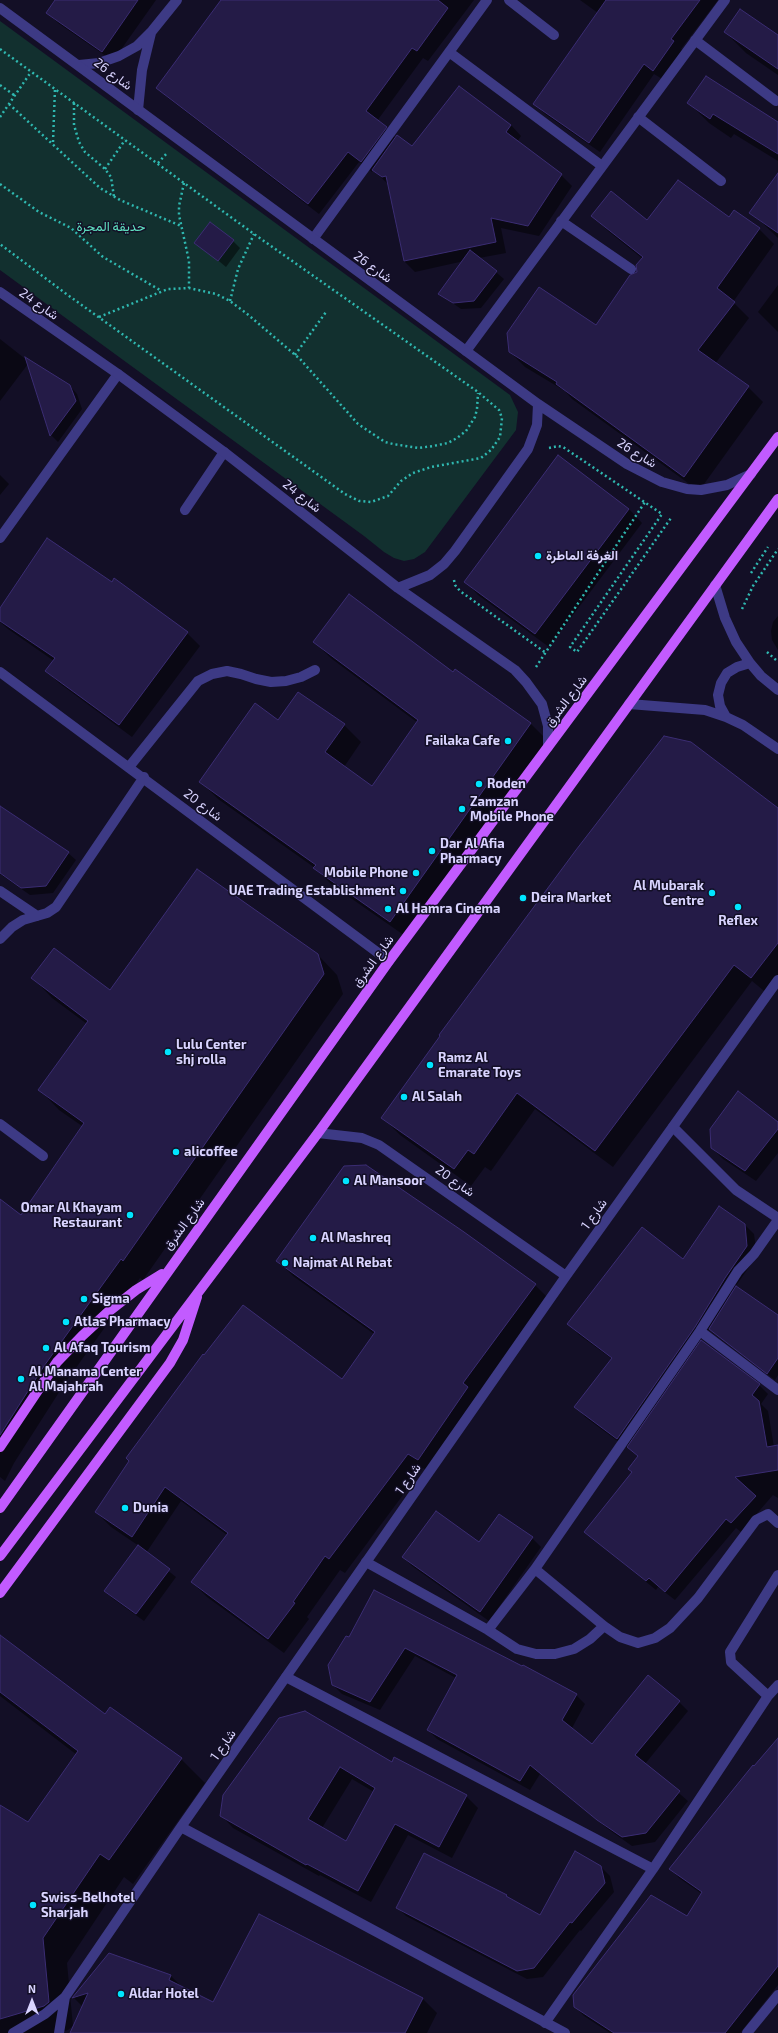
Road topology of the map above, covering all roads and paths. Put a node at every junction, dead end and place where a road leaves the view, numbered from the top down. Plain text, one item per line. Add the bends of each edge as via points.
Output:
1 (177, 0) edge
2 (487, 0) edge
3 (509, 0) edge
4 (725, 0) edge
5 (0, 8) edge
6 (152, 31) junction
7 (554, 35) dead end
8 (695, 40) junction
9 (0, 49) edge
10 (449, 52) junction
11 (79, 65) junction
12 (31, 72) junction
13 (0, 85) edge
14 (55, 88) junction
15 (14, 95) junction
16 (776, 101) dead end
17 (74, 103) junction
18 (9, 104) junction
19 (138, 110) junction
20 (0, 117) edge
21 (638, 117) junction
22 (125, 140) junction
23 (53, 143) junction
24 (602, 166) junction
25 (105, 169) junction
26 (720, 181) dead end
27 (184, 183) junction
28 (0, 184) edge
29 (114, 197) junction
30 (562, 221) junction
31 (180, 226) junction
32 (254, 234) junction
33 (313, 239) junction
34 (0, 244) edge
35 (631, 269) dead end
36 (189, 288) junction
37 (161, 291) junction
38 (0, 292) edge
39 (230, 301) junction
40 (326, 312) dead end
41 (99, 317) junction
42 (466, 351) junction
43 (295, 355) junction
44 (118, 374) junction
45 (478, 392) junction
46 (538, 404) junction
47 (778, 437) edge
48 (544, 451) dead end
49 (224, 452) junction
50 (751, 474) junction
51 (778, 499) edge
52 (645, 502) junction
53 (185, 510) dead end
54 (671, 518) dead end
55 (0, 538) edge
56 (770, 544) dead end
57 (778, 549) edge
58 (751, 573) dead end
59 (454, 577) dead end
60 (716, 585) junction
61 (753, 586) dead end
62 (398, 588) junction
63 (546, 653) junction
64 (750, 663) junction
65 (315, 670) dead end
66 (0, 672) edge
67 (526, 682) junction
68 (778, 690) edge
69 (629, 704) junction
70 (726, 717) junction
71 (548, 747) junction
72 (778, 749) edge
73 (129, 767) junction
74 (144, 777) junction
75 (0, 891) edge
76 (37, 916) junction
77 (0, 939) edge
78 (389, 961) junction
79 (777, 982) edge
80 (0, 1124) edge
81 (673, 1127) junction
82 (318, 1133) junction
83 (42, 1156) dead end
84 (778, 1219) edge
85 (167, 1271) junction
86 (566, 1276) junction
87 (198, 1292) junction
88 (700, 1331) junction
89 (778, 1390) edge
90 (0, 1447) edge
91 (0, 1508) edge
92 (778, 1522) edge
93 (0, 1556) edge
94 (366, 1562) junction
95 (535, 1569) junction
96 (778, 1576) edge
97 (0, 1593) edge
98 (604, 1626) junction
99 (488, 1630) junction
100 (286, 1677) junction
101 (778, 1685) edge
102 (768, 1696) junction
103 (181, 1827) junction
104 (653, 1869) junction
105 (778, 1995) edge
106 (65, 1997) junction
107 (546, 2023) junction
108 (13, 2033) edge
109 (59, 2033) edge
110 (565, 2033) edge
111 (747, 2033) edge

1 - 6 street
2 - 10 street
3 - 7 street
4 - 8 street
5 - 11 street, شارع 26
6 - 11 street via 137,46 119,56 99,63
6 - 19 street via 142,70
8 - 16 street
8 - 21 street
9 - 12 path
10 - 24 street
10 - 33 street
11 - 19 street, شارع 26
12 - 14 path
12 - 15 path
13 - 15 path
14 - 17 path
14 - 23 path
15 - 18 path
17 - 22 path
17 - 25 path via 74,125 81,147
18 - 20 path
18 - 23 path
19 - 33 street, شارع 26
21 - 24 street
21 - 26 street
22 - 25 path
22 - 27 path
23 - 29 path via 100,188
24 - 30 street
25 - 29 path via 113,181
27 - 31 path via 179,206
27 - 32 path
28 - 37 path via 39,212 71,228 103,257
29 - 31 path
30 - 35 street
30 - 42 street
31 - 36 path via 189,261
32 - 39 path via 238,269
32 - 45 path
33 - 42 street, شارع 26
34 - 41 path
36 - 37 path
36 - 39 path via 216,294
37 - 41 path
38 - 44 street, شارع 24
39 - 43 path
40 - 43 path
41 - 45 path via 345,494 359,501 371,502 388,496 412,473 474,460 486,454 500,436 502,418 500,410
42 - 46 street, شارع 26
43 - 45 path via 358,424 385,442 393,444 419,448 448,443 457,438 466,431 474,417
44 - 49 street, شارع 24
44 - 55 street
46 - 50 street, شارع 26 via 627,464 668,485 701,490 727,485
46 - 62 street via 537,425 528,449 455,551 430,575
47 - 50 main road, شارع الشرق
48 - 52 path via 553,446 563,447
49 - 53 street
49 - 62 street, شارع 24
50 - 71 main road, شارع الشرق
51 - 60 main road
52 - 54 path via 662,514 570,647 577,652
52 - 63 path
56 - 58 path
57 - 61 path
59 - 63 path via 455,585 460,591
60 - 64 street via 725,618 736,642
60 - 69 main road
62 - 67 street, شارع 24 via 496,656
63 - 67 path
64 - 68 street
64 - 70 street via 737,666 727,673 720,683 718,695
65 - 73 street via 286,681 271,682 226,671 198,681
66 - 73 street, شارع 20
67 - 71 street, شارع 24 via 542,704 548,726
69 - 70 street via 683,707 705,710
69 - 82 main road
70 - 72 street via 760,735
71 - 78 main road, شارع الشرق
73 - 74 street, شارع 20
74 - 76 street via 63,898 56,907
74 - 78 street, شارع 20
75 - 76 street
76 - 77 street via 23,920
78 - 85 main road, شارع الشرق
79 - 81 street, شارع 1
80 - 83 street
81 - 84 street via 736,1190
81 - 86 street, شارع 1
82 - 86 street, شارع 20 via 362,1138 379,1145
82 - 87 main road
84 - 88 street via 754,1254 738,1271
85 - 90 main road via 136,1290 82,1336 57,1362
85 - 91 main road, شارع الشرق
86 - 94 street, شارع 1
87 - 93 main road
87 - 97 main road via 183,1340 170,1363
88 - 89 street
88 - 95 street
92 - 98 street via 768,1514 756,1520 698,1598 670,1628 655,1638 638,1643 620,1637
94 - 99 street
94 - 100 street, شارع 1
95 - 98 street
95 - 99 street
96 - 102 street via 730,1652 731,1662
98 - 99 street via 574,1649 555,1654 536,1654 517,1649
100 - 103 street, شارع 1
100 - 104 street
101 - 102 street
102 - 104 street
103 - 106 street, شارع 1
103 - 107 street
104 - 107 street
105 - 111 street
106 - 108 street, شارع 1 via 45,2014
106 - 109 street, شارع 1
107 - 110 street

